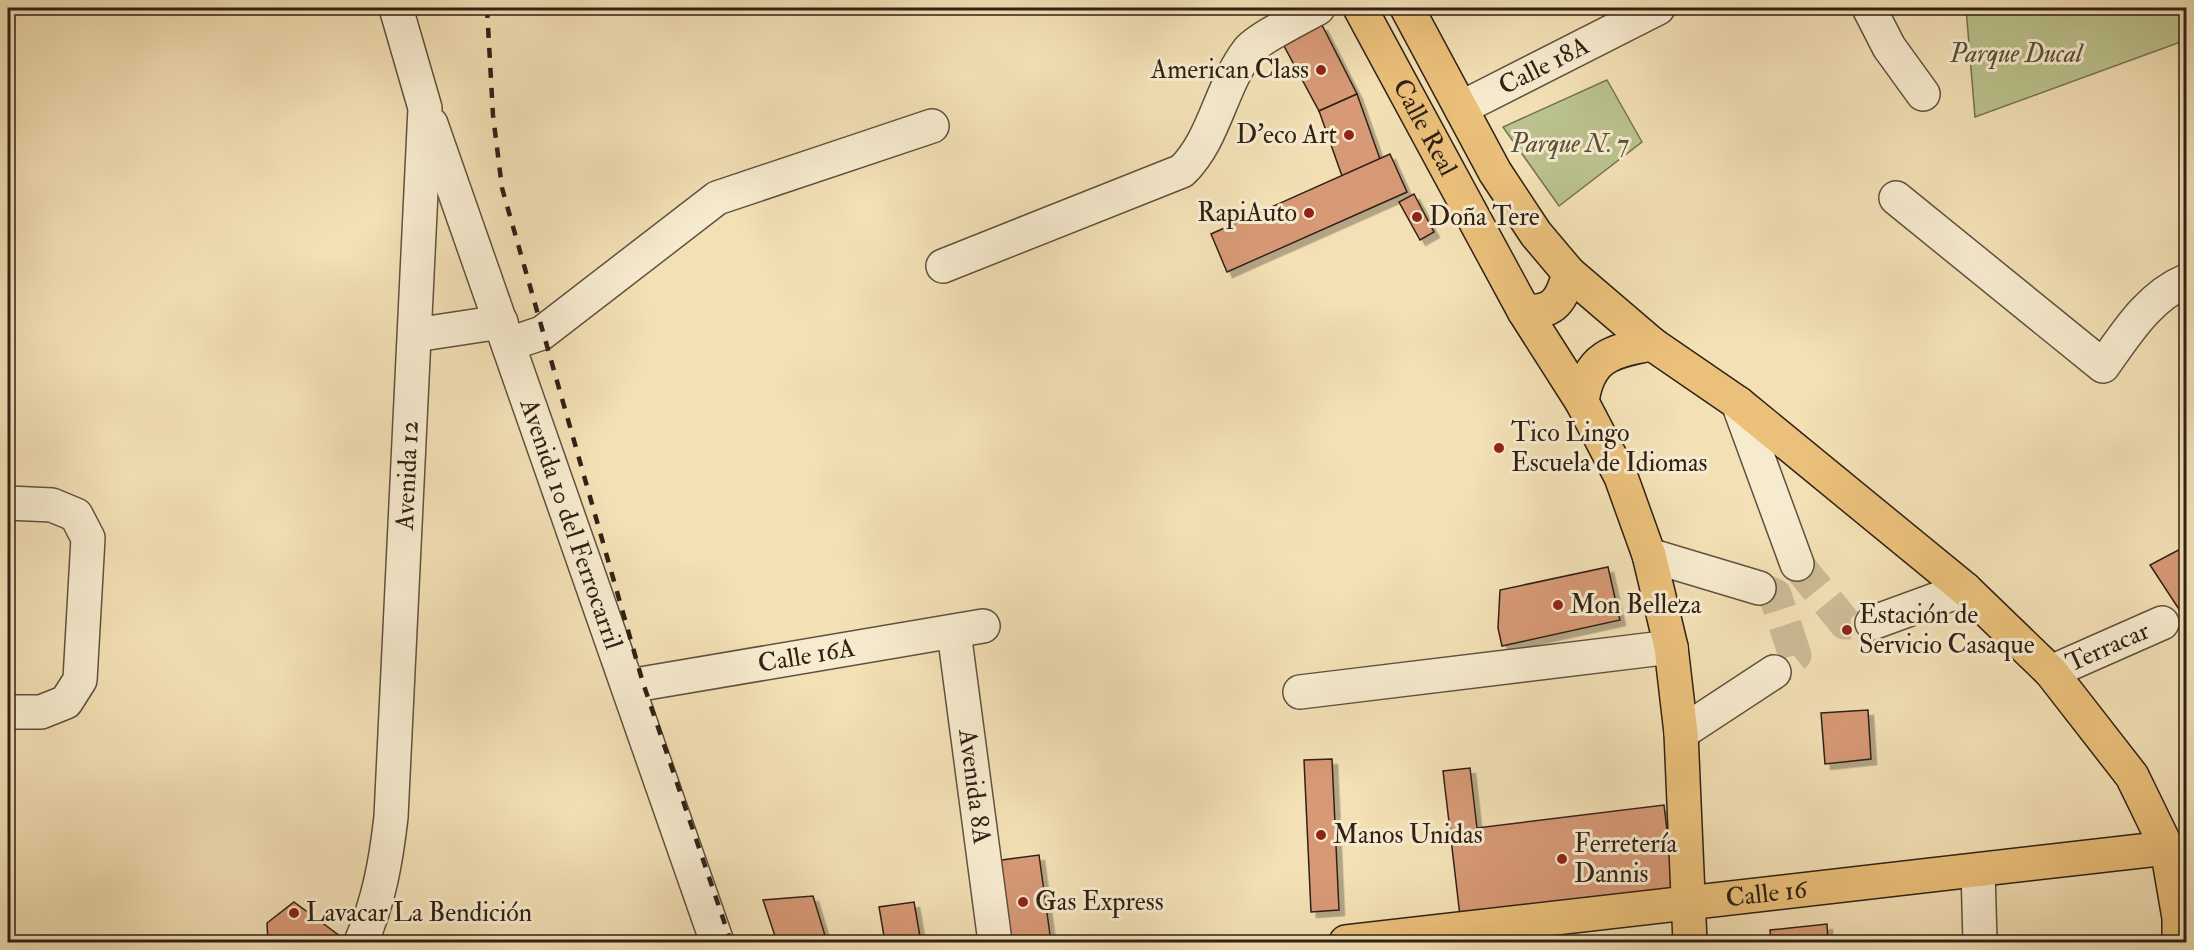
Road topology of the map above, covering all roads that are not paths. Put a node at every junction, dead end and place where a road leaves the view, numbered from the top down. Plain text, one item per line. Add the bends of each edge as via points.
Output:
1 (396, 8) edge
2 (1318, 8) edge
3 (1360, 8) edge
4 (1407, 8) edge
5 (1658, 8) edge
6 (1869, 8) edge
7 (1923, 94) dead end
8 (425, 108) junction
9 (1461, 108) junction
10 (932, 126) dead end
11 (1896, 198) dead end
12 (943, 266) dead end
13 (1569, 273) junction
14 (2187, 281) edge
15 (1524, 311) junction
16 (505, 333) junction
17 (415, 335) junction
18 (1652, 344) junction
19 (1582, 402) junction
20 (1738, 403) junction
21 (8, 502) edge
22 (1649, 555) junction
23 (1797, 564) tunnel mouth
24 (1759, 588) tunnel mouth
25 (1965, 589) junction
26 (1872, 623) tunnel mouth
27 (2162, 623) dead end
28 (968, 629) joint
29 (1671, 647) junction
30 (1774, 672) tunnel mouth
31 (2051, 672) junction
32 (629, 686) junction
33 (1300, 692) dead end
34 (8, 712) edge
35 (1681, 732) junction
36 (2177, 847) edge
37 (1978, 870) junction
38 (1690, 903) junction
39 (361, 942) edge
40 (717, 942) edge
41 (995, 942) edge
42 (1346, 942) edge
43 (1690, 942) edge
44 (1980, 942) edge
45 (2179, 942) edge

1 - 8 street, Avenida 12
2 - 12 street via 1249,49 1197,156 1182,171
3 - 15 main road, Calle Real
4 - 9 main road, Calle Real
5 - 9 street, Calle 18A
6 - 7 street via 1888,47
8 - 16 street, Avenida 10 del Ferrocarril
8 - 17 street, Avenida 12
9 - 13 main road, Calle Real via 1495,172 1536,234
10 - 16 street via 717,198 542,333
11 - 14 street via 2103,366 2148,307
13 - 15 main road via 1554,306 1538,313
13 - 18 main road, Calle Real
15 - 19 main road, Calle Real
16 - 17 street
16 - 32 street, Avenida 10 del Ferrocarril
17 - 39 street, Avenida 12 via 391,817 374,914
18 - 19 main road via 1621,349 1599,360 1585,380
18 - 20 main road, Calle Real
19 - 22 main road, Calle Real via 1621,477
20 - 23 street
20 - 25 main road, Calle Real
21 - 34 street via 52,505 76,515 88,538 80,680 66,702 41,712
22 - 24 street
22 - 29 main road, Calle Real
25 - 26 street
25 - 31 main road, Calle Real
27 - 31 street, Terracar
28 - 32 street, Calle 16A
28 - 41 street, Avenida 8A
29 - 33 street
29 - 35 main road, Calle Real
30 - 35 street
31 - 36 main road, Calle Real via 2132,776
32 - 40 street, Avenida 10 del Ferrocarril
35 - 38 main road, Calle Real
36 - 37 main road, Calle 16
36 - 45 main road, Calle Real
37 - 38 main road, Calle 16
37 - 44 street
38 - 42 main road, Calle 16
38 - 43 main road, Calle Real

